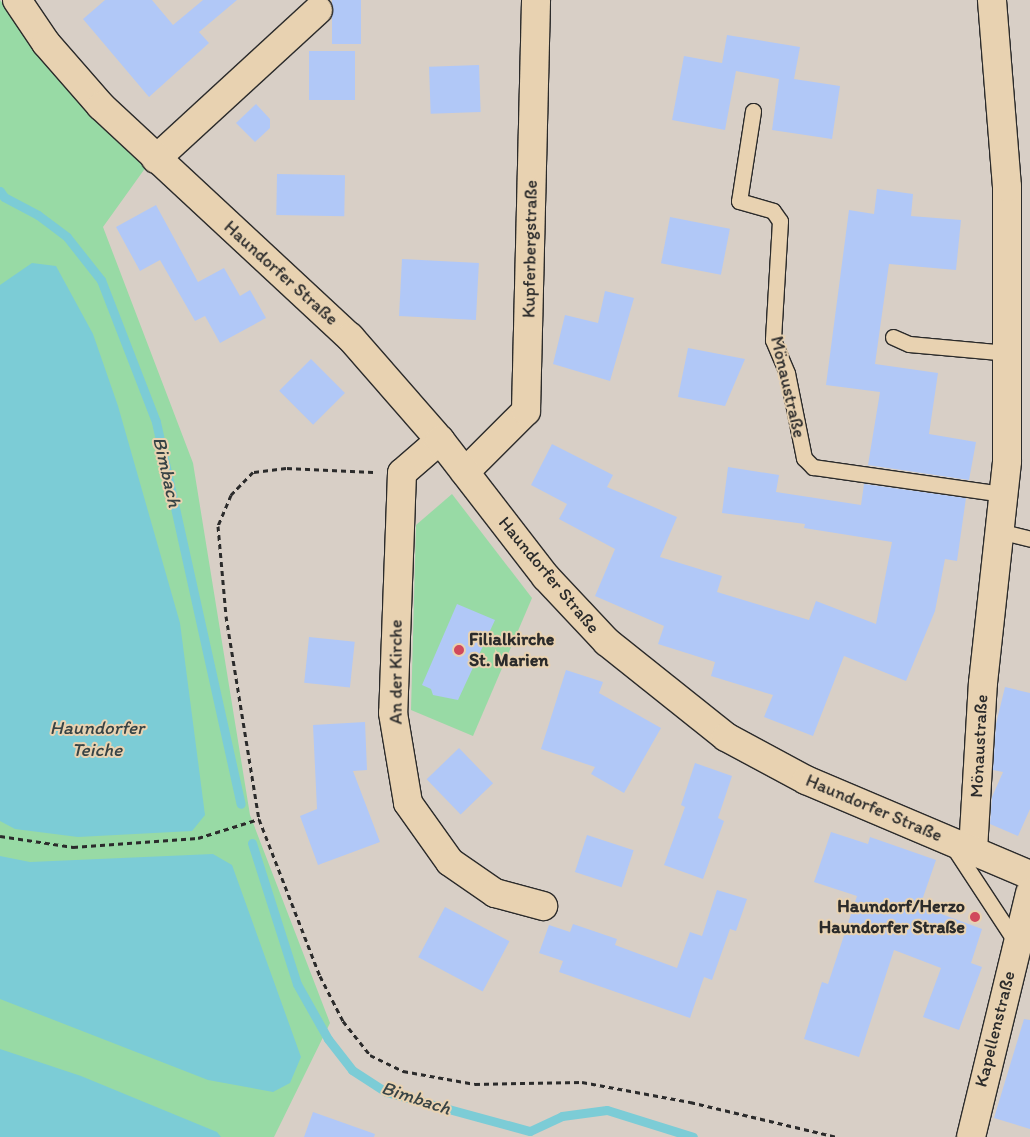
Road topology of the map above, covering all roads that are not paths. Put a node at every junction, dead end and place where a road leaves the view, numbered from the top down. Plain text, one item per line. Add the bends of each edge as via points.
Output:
1 (17, 0) edge
2 (536, 0) edge
3 (992, 0) edge
4 (318, 10) dead end
5 (753, 111) dead end
6 (156, 158) junction
7 (893, 337) dead end
8 (1007, 353) junction
9 (440, 440) junction
10 (465, 472) junction
11 (1003, 494) junction
12 (999, 531) junction
13 (1030, 539) edge
14 (961, 845) junction
15 (1030, 876) edge
16 (1030, 893) edge
17 (543, 906) dead end
18 (1017, 944) junction
19 (971, 1137) edge

1 - 6 street, Haundorfer Straße via 46,43 101,106
2 - 10 street, Kupferbergstraße via 526,411
3 - 8 street, Mönaustraße via 1007,187
4 - 6 street
5 - 11 lane, Mönaustraße via 739,201 773,211 780,221 774,340 787,373 804,458 813,467
6 - 9 street, Haundorfer Straße via 350,337
7 - 8 lane via 909,344
8 - 11 street, Mönaustraße via 1007,461
9 - 10 street, Haundorfer Straße
9 - 17 street, An der Kirche via 402,473 393,713 408,803 450,862 495,893
10 - 14 street, Haundorfer Straße via 546,577 607,642 726,737 806,780
11 - 12 street, Mönaustraße
12 - 13 lane
12 - 14 street, Mönaustraße
14 - 15 street, Haundorfer Straße
14 - 18 lane
16 - 18 street, Kapellenstraße
18 - 19 street, Kapellenstraße

